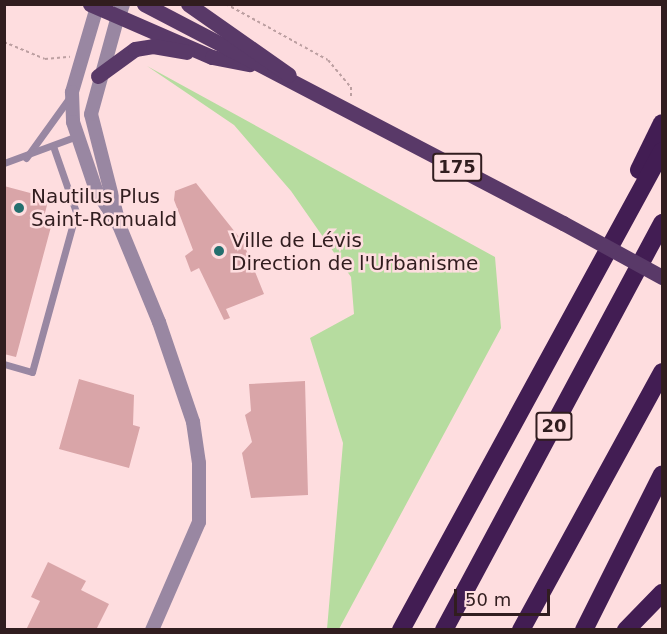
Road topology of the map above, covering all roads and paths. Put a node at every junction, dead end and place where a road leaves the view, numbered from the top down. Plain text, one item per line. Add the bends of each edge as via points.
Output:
1 (144, 4) edge
2 (188, 4) edge
3 (226, 4) edge
4 (95, 6) edge
5 (120, 10) edge
6 (4, 42) edge
7 (75, 46) dead end
8 (212, 57) junction
9 (257, 65) junction
10 (98, 76) junction
11 (297, 84) junction
12 (72, 92) junction
13 (351, 111) junction
14 (663, 123) edge
15 (76, 136) junction
16 (53, 146) junction
17 (663, 151) edge
18 (26, 158) junction
19 (4, 163) edge
20 (663, 223) edge
21 (119, 225) junction
22 (663, 277) edge
23 (549, 355) junction
24 (4, 364) edge
25 (663, 372) edge
26 (663, 474) edge
27 (558, 564) junction
28 (663, 593) edge
29 (152, 630) edge
30 (401, 630) edge
31 (444, 630) edge
32 (521, 630) edge
33 (527, 630) edge
34 (584, 630) edge
35 (626, 630) edge

1 - 9 main road, 175 via 211,35
2 - 11 main road via 266,55
3 - 13 path via 328,60 351,87
4 - 5 main road, 175
4 - 12 street
5 - 8 main road, 175
5 - 10 street
6 - 7 path via 61,60 72,56
8 - 9 main road, 175
8 - 10 main road via 153,45 126,52
9 - 11 main road, 175
10 - 21 street via 91,114
11 - 13 main road, 175
12 - 15 street
12 - 18 lane
13 - 22 main road, 175, bridge
14 - 23 highway
15 - 16 lane
15 - 21 street via 96,190
16 - 18 lane
16 - 24 lane via 76,212 32,372
17 - 23 highway
18 - 19 lane
20 - 31 highway, 20
21 - 29 street via 187,402 201,484 194,542
23 - 30 highway
25 - 27 highway
26 - 34 highway
27 - 32 highway
27 - 33 highway
28 - 35 highway

